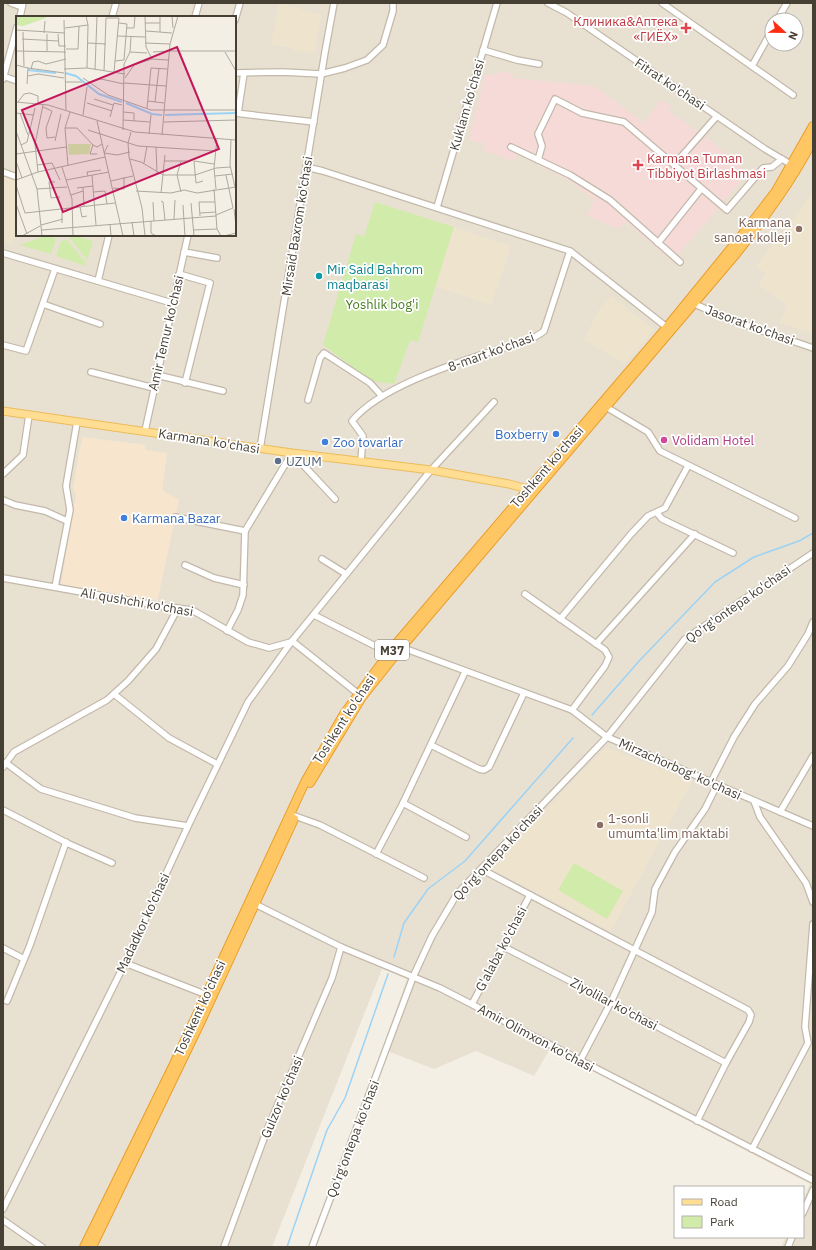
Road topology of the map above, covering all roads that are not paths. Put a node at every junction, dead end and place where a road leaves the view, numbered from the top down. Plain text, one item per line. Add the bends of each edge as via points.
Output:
1 (11, 3) edge
2 (116, 3) edge
3 (199, 3) edge
4 (240, 3) edge
5 (334, 3) edge
6 (393, 3) edge
7 (497, 3) edge
8 (548, 3) edge
9 (662, 3) edge
10 (787, 3) edge
11 (23, 5) edge
12 (782, 12) edge
13 (20, 16) edge
14 (112, 16) edge
15 (196, 16) edge
16 (236, 17) edge
17 (16, 31) edge
18 (764, 44) edge
19 (483, 50) junction
20 (539, 64) dead end
21 (752, 66) junction
22 (236, 73) edge
23 (244, 73) junction
24 (321, 74) junction
25 (3, 77) edge
26 (16, 81) edge
27 (793, 95) dead end
28 (236, 113) edge
29 (717, 116) junction
30 (314, 122) junction
31 (812, 130) edge
32 (813, 140) edge
33 (511, 147) dead end
34 (782, 159) junction
35 (538, 160) junction
36 (674, 165) junction
37 (792, 165) junction
38 (306, 167) junction
39 (3, 172) edge
40 (16, 177) edge
41 (701, 188) junction
42 (437, 207) junction
43 (109, 236) edge
44 (188, 236) edge
45 (658, 243) junction
46 (570, 251) junction
47 (184, 252) junction
48 (3, 253) edge
49 (217, 258) dead end
50 (680, 262) dead end
51 (55, 269) junction
52 (179, 274) junction
53 (98, 281) junction
54 (172, 303) junction
55 (691, 303) junction
56 (43, 304) junction
57 (100, 324) dead end
58 (669, 329) junction
59 (3, 345) edge
60 (813, 348) edge
61 (91, 372) dead end
62 (157, 375) junction
63 (185, 383) junction
64 (154, 388) junction
65 (223, 391) dead end
66 (381, 395) junction
67 (308, 400) dead end
68 (494, 402) dead end
69 (606, 407) junction
70 (3, 411) edge
71 (29, 415) junction
72 (77, 422) junction
73 (145, 431) junction
74 (260, 448) junction
75 (292, 453) junction
76 (361, 461) junction
77 (688, 466) junction
78 (431, 470) junction
79 (3, 474) edge
80 (530, 491) junction
81 (335, 499) dead end
82 (3, 500) edge
83 (657, 513) junction
84 (175, 517) dead end
85 (795, 518) dead end
86 (67, 521) junction
87 (245, 531) junction
88 (694, 534) junction
89 (733, 553) dead end
90 (813, 553) edge
91 (322, 559) dead end
92 (185, 565) dead end
93 (346, 574) junction
94 (3, 578) edge
95 (244, 585) junction
96 (55, 587) junction
97 (525, 594) dead end
98 (178, 608) junction
99 (314, 615) junction
100 (560, 619) junction
101 (813, 622) edge
102 (227, 631) junction
103 (292, 642) junction
104 (596, 644) junction
105 (398, 646) junction
106 (389, 653) junction
107 (465, 672) junction
108 (524, 693) junction
109 (114, 694) junction
110 (360, 695) junction
111 (572, 710) junction
112 (607, 737) junction
113 (431, 745) junction
114 (813, 756) edge
115 (218, 764) junction
116 (4, 765) edge
117 (711, 782) junction
118 (718, 785) junction
119 (754, 802) junction
120 (403, 803) junction
121 (3, 810) edge
122 (780, 812) junction
123 (295, 816) junction
124 (188, 826) junction
125 (813, 826) edge
126 (466, 837) dead end
127 (66, 842) junction
128 (376, 854) junction
129 (112, 863) dead end
130 (481, 869) junction
131 (424, 878) dead end
132 (530, 895) junction
133 (253, 902) junction
134 (813, 902) edge
135 (813, 924) edge
136 (502, 946) junction
137 (341, 947) junction
138 (3, 948) edge
139 (634, 951) junction
140 (24, 959) junction
141 (125, 963) junction
142 (413, 977) junction
143 (206, 995) junction
144 (7, 1001) dead end
145 (611, 1002) junction
146 (472, 1004) junction
147 (810, 1042) edge
148 (580, 1061) junction
149 (726, 1063) junction
150 (697, 1121) junction
151 (752, 1149) junction
152 (813, 1180) edge
153 (813, 1190) edge
154 (3, 1209) edge
155 (804, 1211) edge
156 (3, 1220) edge
157 (42, 1247) edge
158 (84, 1247) edge
159 (92, 1247) edge
160 (224, 1247) edge
161 (312, 1247) edge

1 - 11 street
2 - 14 street
3 - 15 street
4 - 16 street
5 - 24 street, Mirsaid Baxrom ko'chasi
6 - 24 street via 383,45 367,60
7 - 19 street, Kuklam ko'chasi
8 - 29 street, Fitrat ko'chasi
9 - 21 street
10 - 12 street
11 - 13 street
17 - 25 street
18 - 21 street
19 - 20 street
19 - 42 street, Kuklam ko'chasi
21 - 27 street
22 - 23 street
23 - 24 street
23 - 28 street
24 - 30 street, Mirsaid Baxrom ko'chasi
25 - 26 street
28 - 30 street
29 - 34 street, Fitrat ko'chasi
29 - 36 street
30 - 38 street, Mirsaid Baxrom ko'chasi
31 - 37 highway, Toshkent ko'chasi / M37
32 - 55 highway, Toshkent ko'chasi / M37 via 780,198
33 - 35 street
34 - 37 street, Fitrat ko'chasi
34 - 41 street via 772,167 763,168 727,210
35 - 36 street via 542,146 538,134 555,99 582,113 624,122
35 - 45 street via 570,175 610,200
36 - 41 street
37 - 55 highway, Toshkent ko'chasi / M37 via 772,197
38 - 42 street
38 - 74 street, Mirsaid Baxrom ko'chasi
39 - 40 street
41 - 45 street
42 - 46 street
43 - 53 street
44 - 47 street, Amir Temur ko'chasi
45 - 50 street
46 - 58 street
46 - 66 street, 8-mart ko'chasi via 544,331 535,338 470,359
47 - 49 street
47 - 52 street, Amir Temur ko'chasi
48 - 51 street
51 - 53 street
51 - 56 street
52 - 54 street, Amir Temur ko'chasi
52 - 63 street via 210,283
53 - 54 street
54 - 62 street, Amir Temur ko'chasi
55 - 58 highway, Toshkent ko'chasi / M37
55 - 60 street, Jasorat ko'chasi via 731,320
56 - 57 street
56 - 59 street via 26,351
58 - 69 highway, Toshkent ko'chasi / M37
58 - 80 highway, Toshkent ko'chasi / M37
61 - 64 street
62 - 63 street
62 - 64 street, Amir Temur ko'chasi
63 - 65 street
64 - 73 street, Amir Temur ko'chasi
66 - 67 street via 370,383 324,353 320,358
66 - 76 street, 8-mart ko'chasi via 352,421 363,436
68 - 78 street, Madadkor ko'chasi
69 - 77 street via 648,432 660,451
69 - 80 highway, Toshkent ko'chasi / M37
70 - 71 main road, Karmana ko'chasi
71 - 72 main road, Karmana ko'chasi
71 - 79 street via 23,455
72 - 73 main road, Karmana ko'chasi
72 - 86 street via 66,486 70,510
73 - 74 main road, Karmana ko'chasi
74 - 75 main road, Karmana ko'chasi
75 - 76 main road, Karmana ko'chasi
75 - 81 street
75 - 87 street
76 - 78 main road, Karmana ko'chasi
77 - 83 street via 665,508
77 - 85 street
78 - 80 main road, Karmana ko'chasi
78 - 93 street, Madadkor ko'chasi
80 - 105 highway, Toshkent ko'chasi / M37
82 - 86 street via 45,511
83 - 88 street via 662,519
83 - 100 street via 648,516 631,534
84 - 87 street
86 - 96 street
87 - 95 street
88 - 89 street
88 - 104 street
90 - 112 street, Qo'rg'ontepa ko'chasi via 685,639
91 - 93 street
92 - 95 street via 214,578
93 - 99 street, Madadkor ko'chasi
94 - 96 street, Ali qushchi ko'chasi
95 - 102 street via 238,610
96 - 98 street, Ali qushchi ko'chasi
97 - 100 street
98 - 102 street, Ali qushchi ko'chasi via 192,610
98 - 109 street via 156,649
99 - 103 street, Madadkor ko'chasi
99 - 106 street
100 - 104 street
101 - 117 street via 788,666 755,704 734,737
102 - 103 street, Ali qushchi ko'chasi via 248,642 269,648
103 - 110 street
103 - 115 street, Madadkor ko'chasi via 248,702
104 - 111 street via 609,656 606,666
105 - 106 highway, Toshkent ko'chasi / M37
105 - 107 street, Mirzachorbog' ko'chasi
105 - 110 highway, Toshkent ko'chasi / M37
106 - 110 highway, Toshkent ko'chasi / M37
107 - 108 street, Mirzachorbog' ko'chasi
107 - 113 street
108 - 111 street, Mirzachorbog' ko'chasi
108 - 113 street via 489,767 484,770
109 - 115 street via 168,738
109 - 116 street via 14,752
110 - 123 highway, Toshkent ko'chasi / M37 via 309,785
110 - 133 highway, Toshkent ko'chasi / M37 via 330,736 305,782
111 - 112 street, Mirzachorbog' ko'chasi
112 - 117 street, Mirzachorbog' ko'chasi
112 - 130 street, Qo'rg'ontepa ko'chasi
113 - 120 street
114 - 122 street
115 - 124 street, Madadkor ko'chasi
116 - 124 street via 41,789 135,818
117 - 118 street, Mirzachorbog' ko'chasi
118 - 119 street, Mirzachorbog' ko'chasi
118 - 139 street via 675,852 655,889 652,912
119 - 122 street, Mirzachorbog' ko'chasi
119 - 134 street, Mirzachorbog' ko'chasi via 760,817 806,883
120 - 126 street
120 - 128 street
121 - 127 street
122 - 125 street, Mirzachorbog' ko'chasi
123 - 128 street via 320,825
123 - 133 highway, Toshkent ko'chasi / M37
124 - 141 street, Madadkor ko'chasi
127 - 129 street
127 - 140 street
128 - 131 street
130 - 132 street
130 - 142 street, Qo'rg'ontepa ko'chasi via 457,894 432,936
132 - 136 street, G'alaba ko'chasi
132 - 139 street
133 - 137 street, Amir Olimxon ko'chasi
133 - 143 highway, Toshkent ko'chasi / M37
133 - 159 highway, Toshkent ko'chasi / M37
135 - 147 street via 805,1027
136 - 145 street, Ziyolilar ko'chasi
136 - 146 street, G'alaba ko'chasi
137 - 142 street, Amir Olimxon ko'chasi
137 - 160 street, Gulzor ko'chasi via 329,985 267,1130
138 - 140 street
139 - 145 street
139 - 149 street via 748,1010 751,1016 749,1022
140 - 144 street
141 - 143 street
141 - 154 street, Madadkor ko'chasi
142 - 146 street, Amir Olimxon ko'chasi
142 - 161 street, Qo'rg'ontepa ko'chasi
143 - 158 highway, Toshkent ko'chasi / M37
145 - 148 street
145 - 149 street, Ziyolilar ko'chasi
146 - 148 street, Amir Olimxon ko'chasi
147 - 151 street
148 - 150 street, Amir Olimxon ko'chasi
149 - 150 street
150 - 151 street, Amir Olimxon ko'chasi
151 - 152 street, Amir Olimxon ko'chasi
153 - 155 street
156 - 157 street

